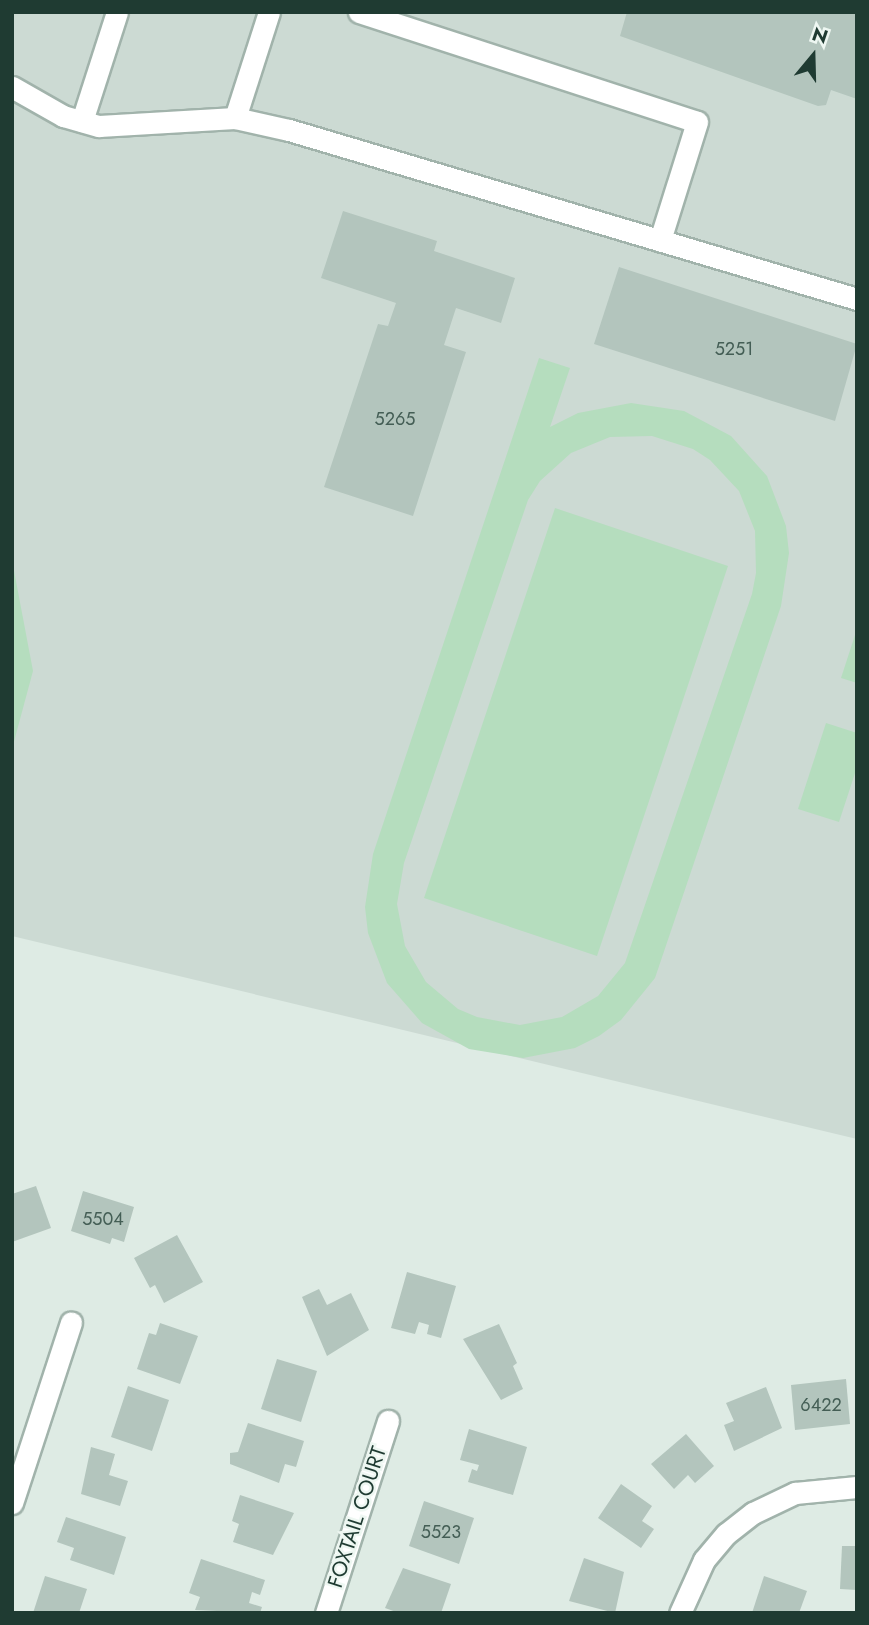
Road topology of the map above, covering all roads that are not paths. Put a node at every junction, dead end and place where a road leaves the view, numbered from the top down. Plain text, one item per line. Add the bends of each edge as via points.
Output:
1 (117, 12) edge
2 (269, 12) edge
3 (359, 12) edge
4 (12, 87) edge
5 (235, 118) junction
6 (82, 121) junction
7 (660, 240) junction
8 (857, 299) edge
9 (71, 1322) dead end
10 (388, 1421) dead end
11 (857, 1487) edge
12 (12, 1503) edge
13 (326, 1613) edge
14 (680, 1613) edge

1 - 6 street
2 - 5 street
3 - 7 street via 697,122
4 - 6 street via 63,116
5 - 6 street via 99,126
5 - 7 street
7 - 8 street
9 - 12 street
10 - 13 street, FOXTAIL COURT
11 - 14 street via 795,1493 753,1513 704,1560

